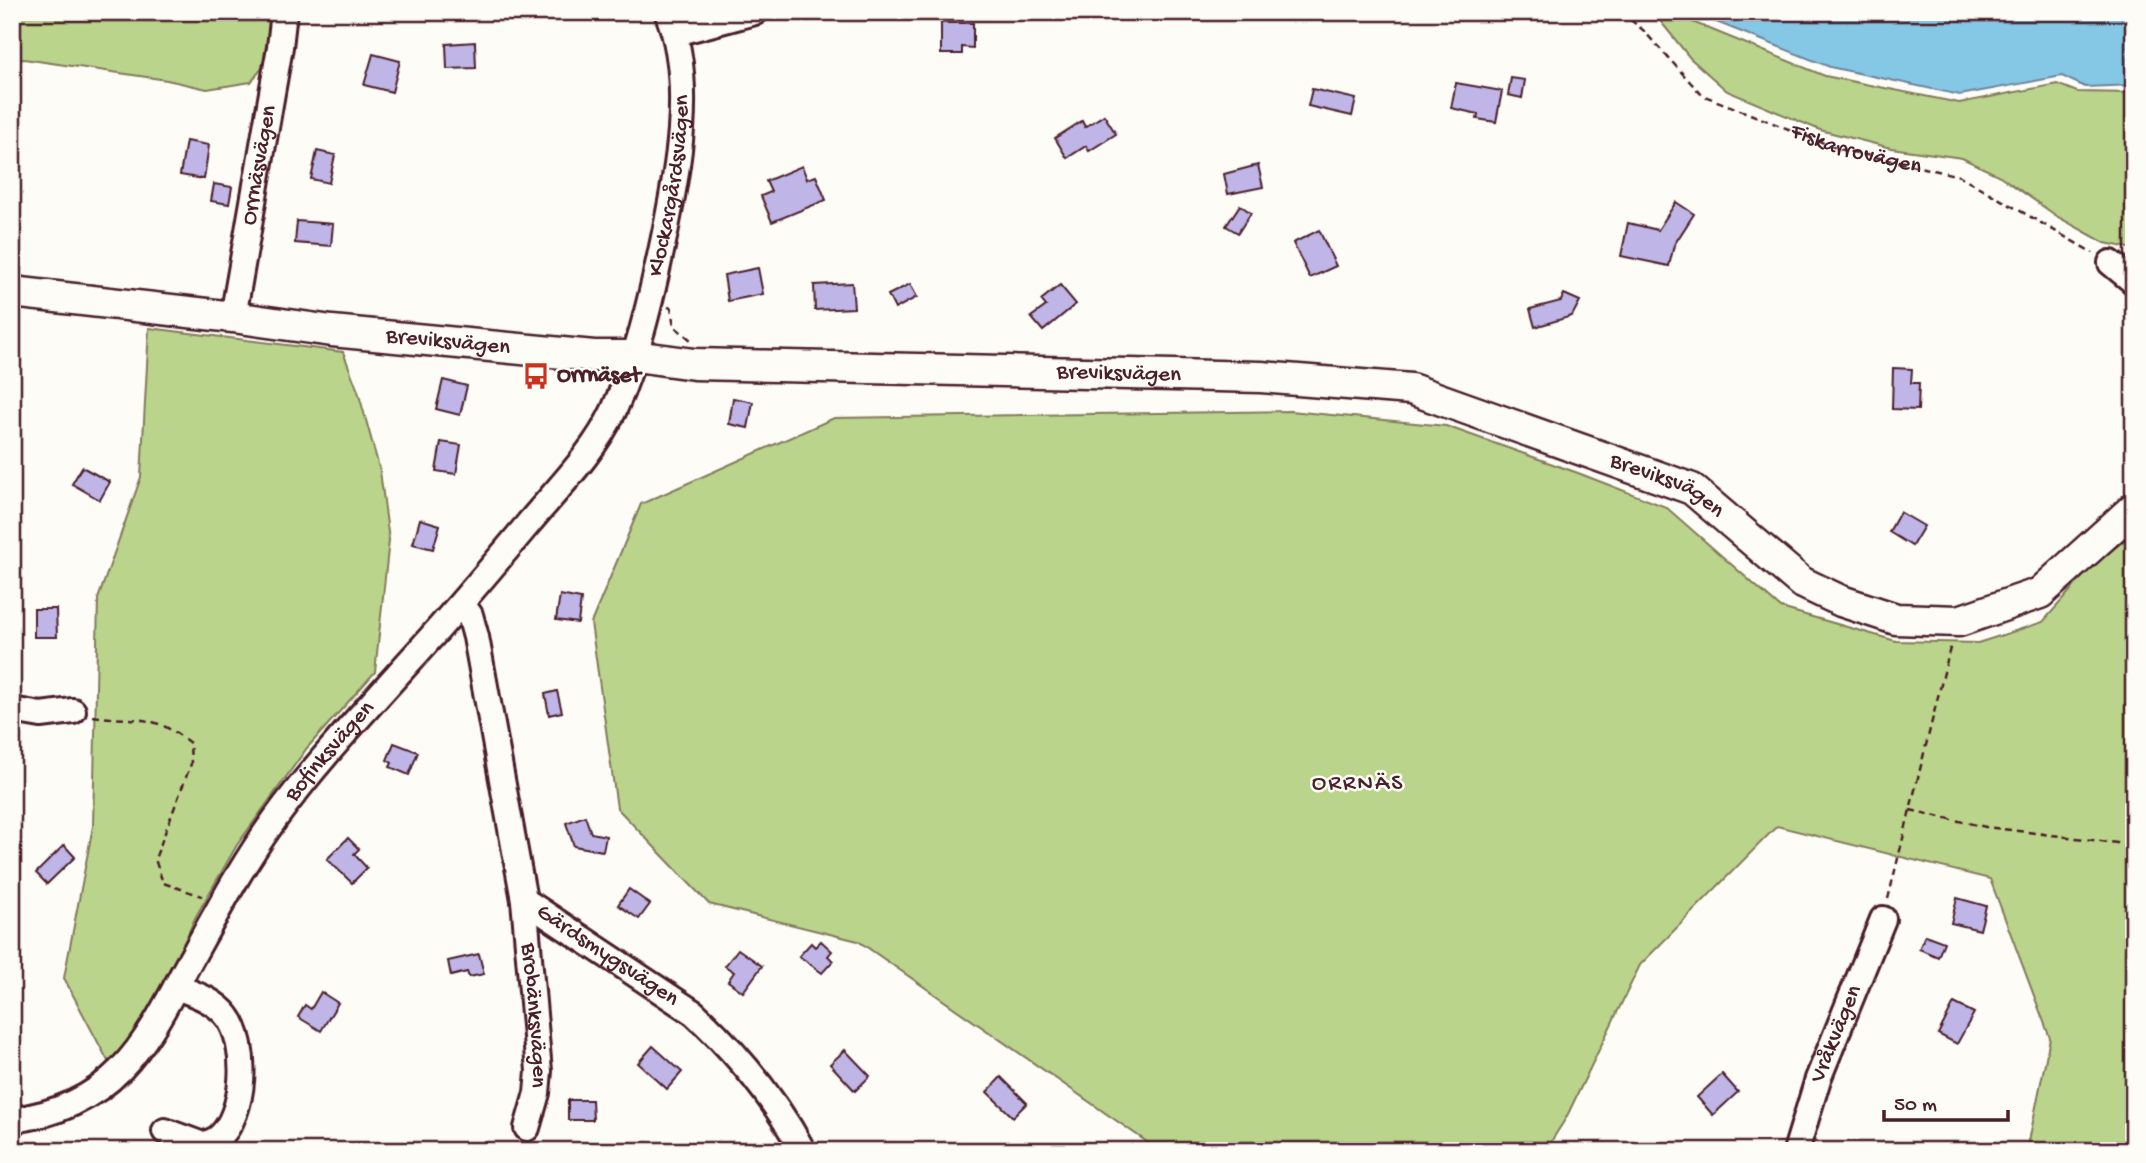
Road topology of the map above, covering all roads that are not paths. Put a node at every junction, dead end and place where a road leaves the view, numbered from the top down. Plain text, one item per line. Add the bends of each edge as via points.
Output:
1 (284, 12) edge
2 (755, 12) edge
3 (672, 23) edge
4 (2110, 263) road end
5 (2134, 282) edge
6 (12, 292) edge
7 (233, 317) junction
8 (635, 356) junction
9 (2134, 508) edge
10 (462, 604) junction
11 (12, 710) edge
12 (73, 711) road end
13 (524, 900) junction
14 (1883, 919) road end
15 (176, 987) junction
16 (12, 1120) edge
17 (527, 1128) dead end
18 (164, 1130) dead end
19 (803, 1151) edge
20 (1796, 1151) edge

1 - 7 street, Orrnäsvägen
2 - 3 street
3 - 8 street, Klockargårdsvägen via 682,81 678,171
4 - 5 street
6 - 7 main road, Breviksvägen
7 - 8 main road, Breviksvägen via 332,331
8 - 9 main road, Breviksvägen via 694,364 1261,377 1411,389 1692,489 1801,582 1840,601 1896,619 1959,621 2040,593
8 - 10 street, Bofinksvägen via 612,413 582,460
10 - 13 street, Gärdsmygsvägen via 476,637
10 - 15 street, Bofinksvägen via 306,779 267,831
11 - 12 street via 41,715
13 - 17 street, Brobänksvägen via 539,1071
13 - 19 street, Gärdsmygsvägen via 694,1013 773,1100
14 - 20 street, Vråkvägen via 1818,1079
15 - 16 street, Bofinksvägen via 134,1053 112,1076 72,1104
15 - 18 street via 212,1002 228,1017 241,1052 241,1072 237,1107 218,1138 203,1145

